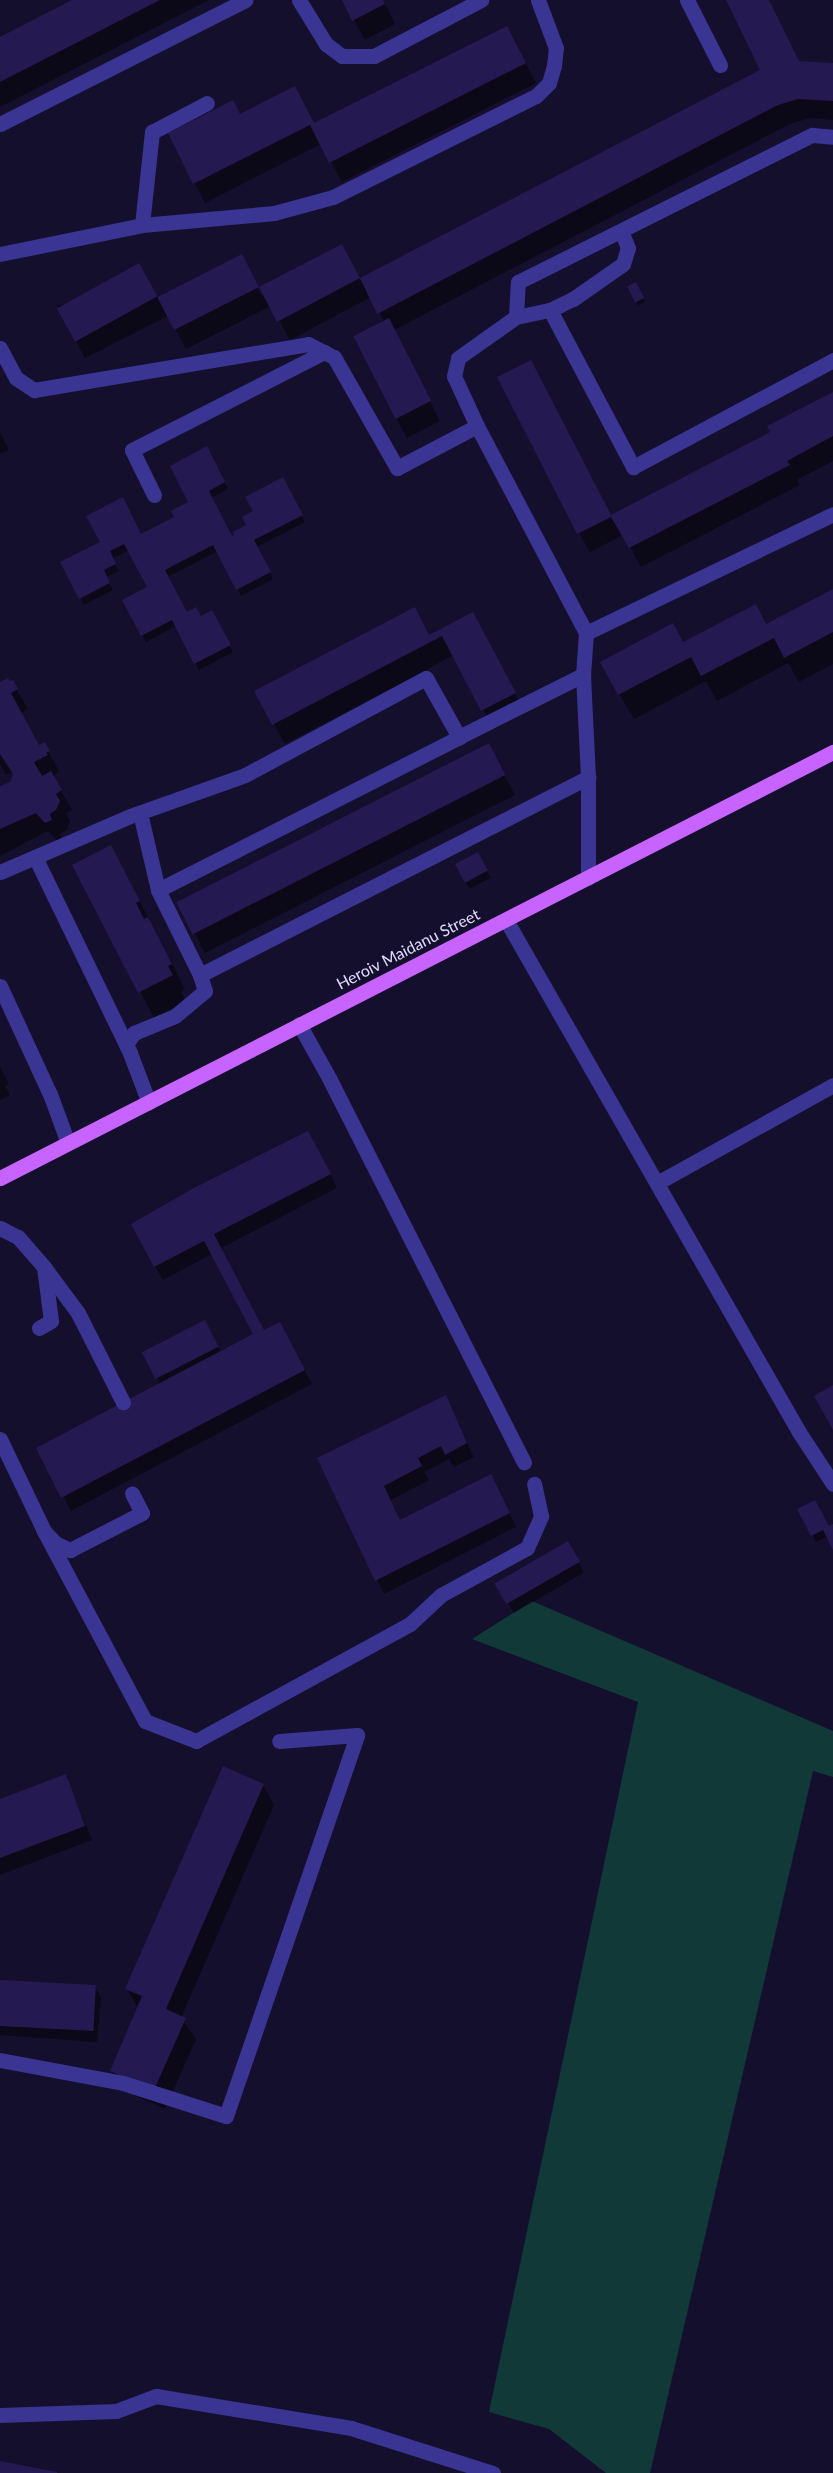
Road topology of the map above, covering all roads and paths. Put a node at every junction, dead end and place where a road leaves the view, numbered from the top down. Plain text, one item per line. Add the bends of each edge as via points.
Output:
1 (245, 0) edge
2 (299, 0) edge
3 (481, 0) edge
4 (538, 0) edge
5 (687, 0) edge
6 (720, 65) dead end
7 (207, 103) dead end
8 (0, 124) edge
9 (833, 137) edge
10 (142, 225) junction
11 (621, 231) junction
12 (0, 254) edge
13 (550, 310) junction
14 (516, 317) junction
15 (0, 348) edge
16 (324, 352) junction
17 (833, 360) edge
18 (477, 426) junction
19 (154, 495) dead end
20 (833, 514) edge
21 (586, 633) junction
22 (583, 675) junction
23 (459, 737) junction
24 (833, 752) edge
25 (588, 777) junction
26 (140, 813) junction
27 (35, 857) junction
28 (0, 872) edge
29 (588, 878) junction
30 (158, 890) junction
31 (506, 920) junction
32 (200, 975) junction
33 (0, 986) edge
34 (299, 1024) junction
35 (126, 1044) junction
36 (833, 1085) edge
37 (148, 1103) junction
38 (68, 1143) junction
39 (0, 1178) edge
40 (657, 1183) junction
41 (0, 1228) edge
42 (44, 1267) junction
43 (39, 1328) dead end
44 (123, 1402) dead end
45 (0, 1439) edge
46 (524, 1462) dead end
47 (534, 1484) dead end
48 (833, 1484) edge
49 (132, 1493) dead end
50 (44, 1531) junction
51 (279, 1741) dead end
52 (0, 2060) edge
53 (0, 2415) edge
54 (493, 2473) edge

1 - 8 lane
2 - 3 lane via 326,44 342,56 374,56
4 - 10 lane via 555,48 549,83 536,96 333,196 274,213
5 - 6 lane
7 - 10 lane via 152,132
9 - 11 lane via 812,135
10 - 12 lane
11 - 13 lane via 628,248 623,264
11 - 14 lane via 519,282
13 - 14 lane
13 - 17 lane via 633,467
14 - 18 lane via 458,358 454,376
15 - 16 lane via 16,378 34,390 308,344
16 - 18 lane via 334,357 397,468
16 - 19 lane via 132,450
18 - 21 lane
20 - 21 lane
21 - 22 lane
22 - 23 lane
22 - 25 lane
23 - 26 lane via 426,678 245,775
23 - 30 lane
24 - 29 main road, Heroiv Maidanu Street
25 - 29 lane
25 - 32 lane
26 - 27 lane
26 - 30 lane
27 - 28 lane
27 - 35 lane
29 - 31 main road, Heroiv Maidanu Street
30 - 32 lane
31 - 34 main road, Heroiv Maidanu Street
31 - 40 lane
32 - 35 lane via 204,991 175,1016 134,1033
33 - 38 lane
34 - 37 main road, Heroiv Maidanu Street
34 - 46 lane
35 - 37 lane
36 - 40 lane
37 - 38 main road, Heroiv Maidanu Street
38 - 39 main road, Heroiv Maidanu Street
40 - 48 lane via 799,1432
41 - 42 lane via 18,1237
42 - 43 lane via 51,1321
42 - 44 lane via 78,1313
45 - 50 lane
47 - 50 lane via 541,1516 527,1548 441,1595 410,1624 196,1741 145,1721
49 - 50 lane via 142,1513 70,1550 55,1543
51 - 52 lane via 357,1735 226,2116 123,2083
53 - 54 lane via 116,2411 156,2396 351,2428

